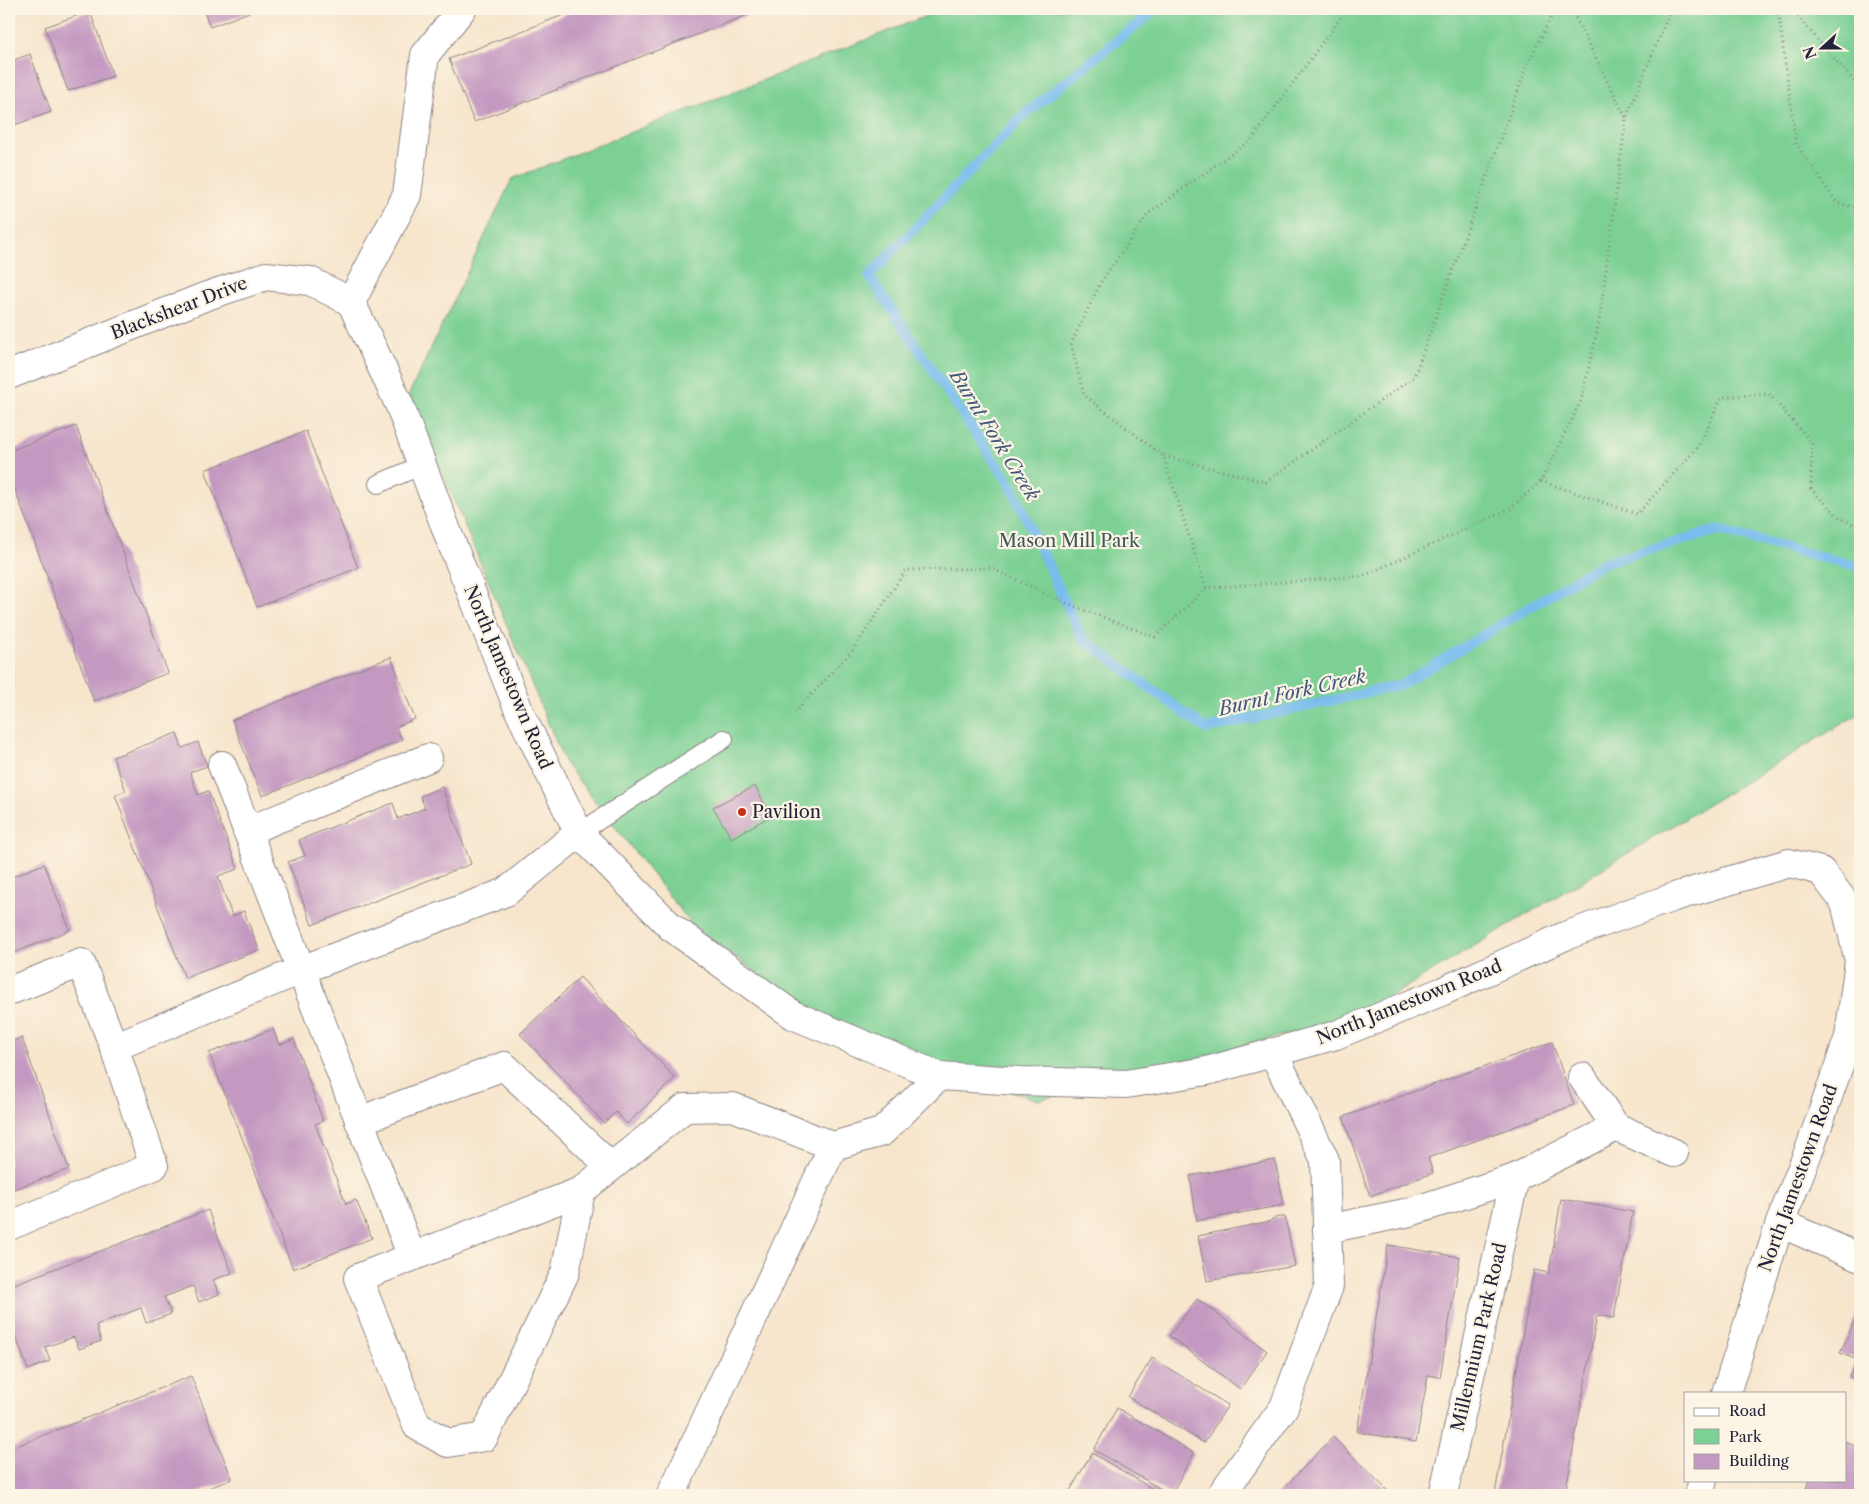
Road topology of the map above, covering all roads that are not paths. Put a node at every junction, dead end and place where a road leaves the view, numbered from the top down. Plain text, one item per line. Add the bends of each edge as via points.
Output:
1 (462, 9) edge
2 (350, 302) junction
3 (9, 375) edge
4 (422, 465) junction
5 (378, 484) dead end
6 (724, 740) dead end
7 (428, 758) dead end
8 (222, 765) dead end
9 (247, 831) junction
10 (579, 833) junction
11 (301, 970) junction
12 (9, 991) edge
13 (114, 1048) junction
14 (1273, 1052) junction
15 (939, 1076) junction
16 (1582, 1077) dead end
17 (360, 1122) junction
18 (1616, 1127) junction
19 (833, 1146) junction
20 (1674, 1153) dead end
21 (611, 1167) junction
22 (1515, 1178) junction
23 (581, 1191) junction
24 (1780, 1223) junction
25 (9, 1226) edge
26 (1327, 1229) junction
27 (412, 1257) junction
28 (1860, 1258) edge
29 (1726, 1392) edge
30 (1702, 1482) edge
31 (671, 1495) edge
32 (1221, 1495) edge
33 (1443, 1495) edge
34 (1699, 1495) edge

1 - 2 street via 425,55 407,195
2 - 3 street, Blackshear Drive via 310,281 266,276 204,297
2 - 4 street, North Jamestown Road via 399,404
4 - 5 lane
4 - 10 street, North Jamestown Road via 520,713
6 - 10 lane
7 - 9 street
8 - 9 street
9 - 11 street
10 - 11 street via 506,892
10 - 15 street, North Jamestown Road via 671,927 793,1015
11 - 13 street
11 - 17 street
12 - 13 street via 81,963
13 - 25 street via 154,1166
14 - 15 street, North Jamestown Road via 1207,1071 1126,1084
14 - 24 street, North Jamestown Road via 1336,1035 1565,936 1674,897 1789,862 1821,871 1845,904 1859,961 1849,1037
14 - 26 street via 1325,1160
15 - 19 street via 882,1132
16 - 18 street
17 - 21 street via 504,1066
17 - 27 street
18 - 20 street
18 - 22 street
19 - 21 street via 733,1107 685,1108
19 - 31 street
21 - 23 street
22 - 26 street via 1410,1212
22 - 33 street, Millennium Park Road
23 - 27 street
23 - 27 street via 565,1273 484,1437 448,1443 417,1426 358,1278
24 - 28 street
24 - 29 street, North Jamestown Road
26 - 32 street via 1329,1286 1284,1407
30 - 34 street

